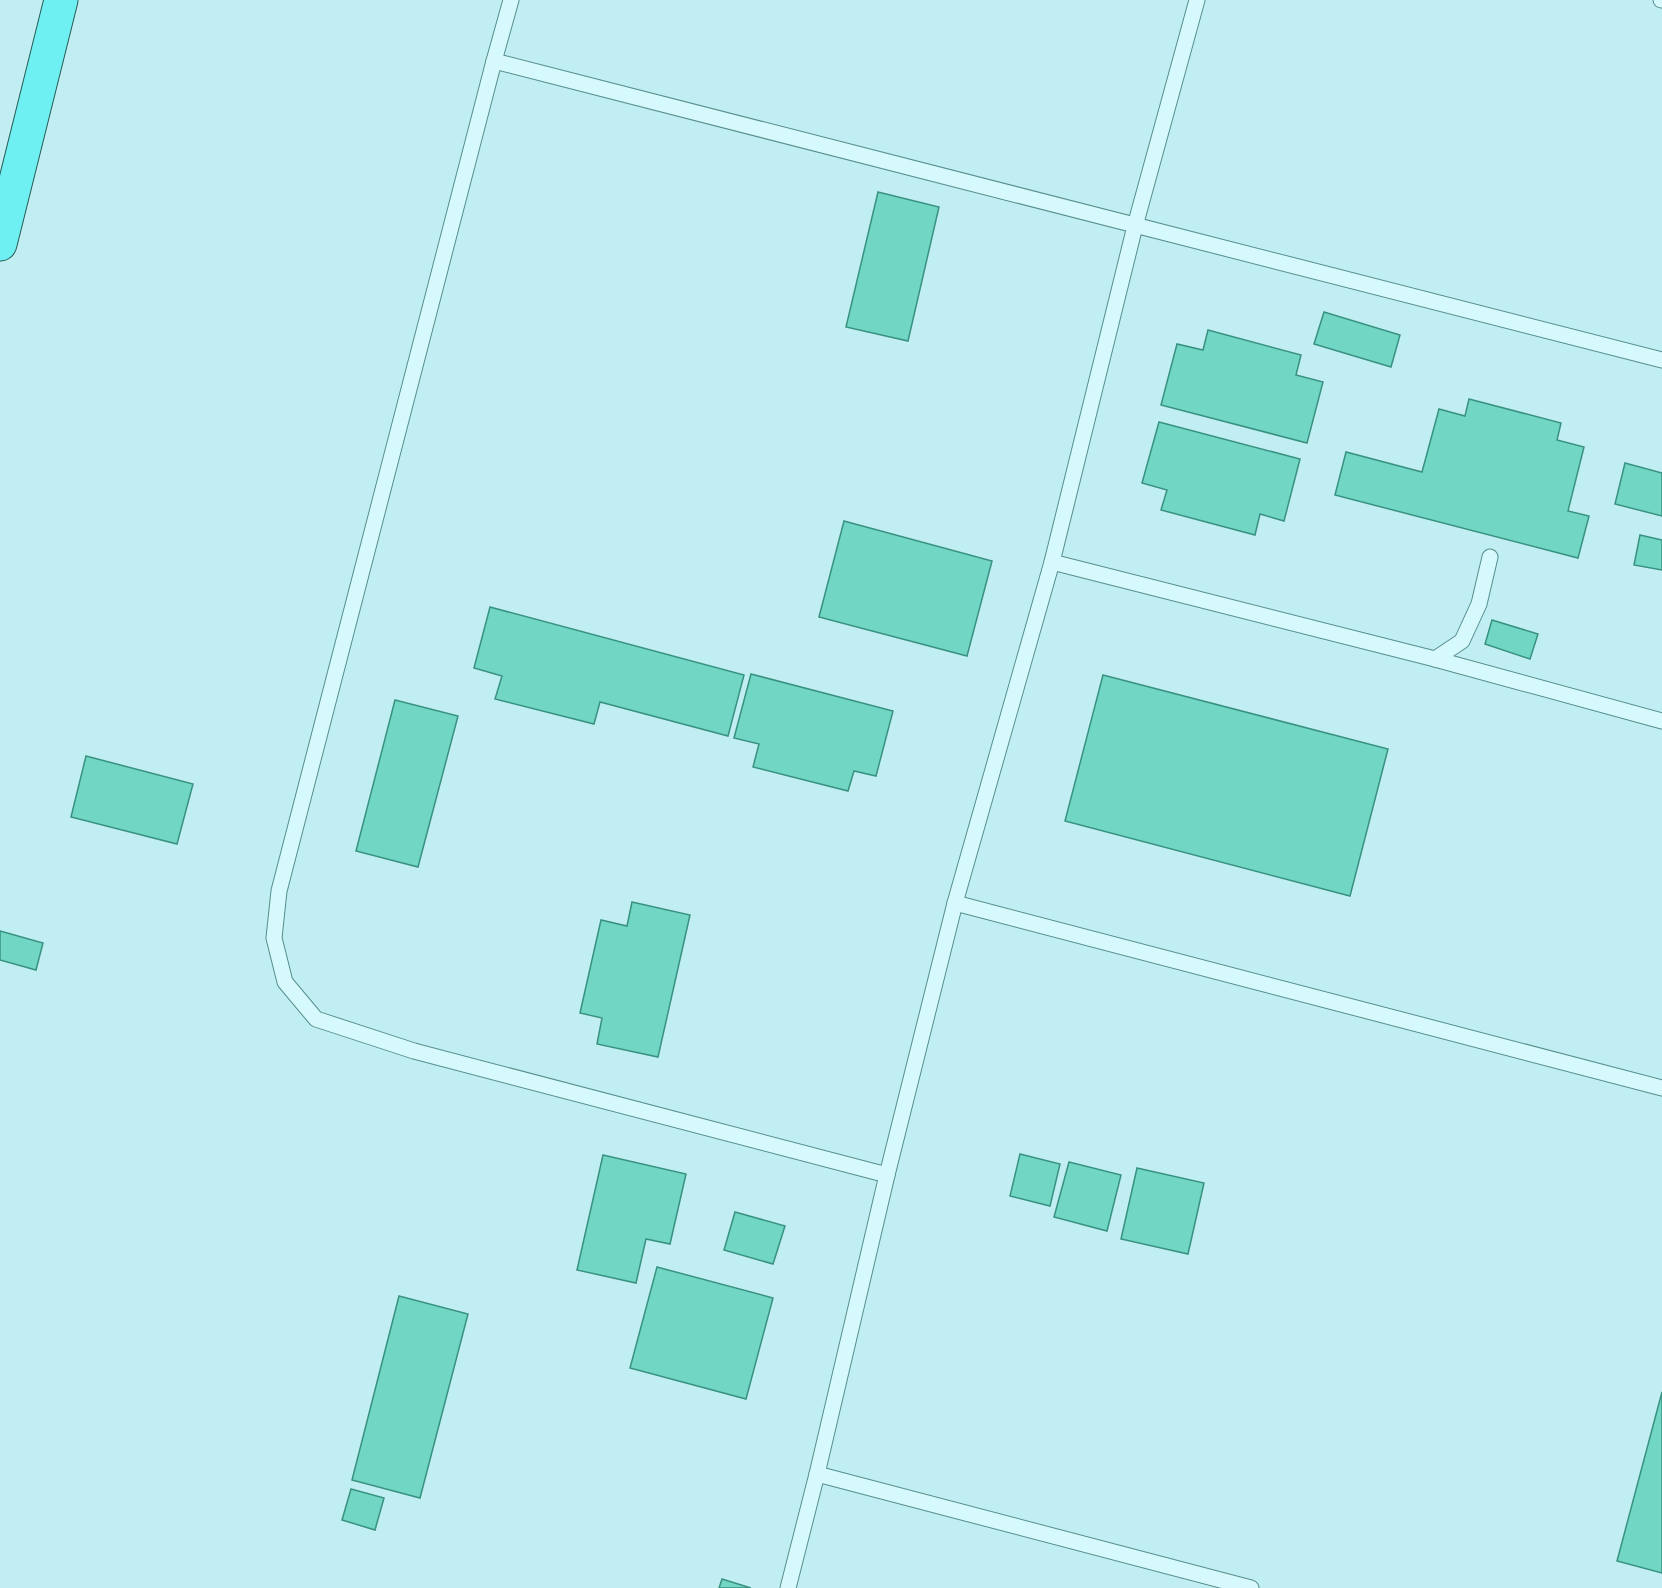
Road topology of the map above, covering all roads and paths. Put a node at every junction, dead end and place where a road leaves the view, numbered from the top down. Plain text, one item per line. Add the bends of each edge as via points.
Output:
1 (61, 0) edge
2 (511, 0) edge
3 (1197, 0) edge
4 (494, 61) junction
5 (1135, 226) junction
6 (0, 244) edge
7 (1662, 360) edge
8 (1490, 557) dead end
9 (1052, 562) junction
10 (1435, 659) junction
11 (1662, 722) edge
12 (955, 903) junction
13 (1662, 1088) edge
14 (887, 1175) junction
15 (817, 1474) junction
16 (788, 1588) edge
17 (1251, 1588) edge

1 - 6 highway
2 - 4 lane
3 - 5 lane
4 - 5 lane
4 - 14 lane via 279,891 274,938 285,982 316,1019 414,1051
5 - 7 lane
5 - 9 lane
8 - 10 lane via 1479,604 1462,640
9 - 10 lane
9 - 12 lane
10 - 11 lane
12 - 13 lane
12 - 14 lane
14 - 15 lane
15 - 16 lane
15 - 17 lane

